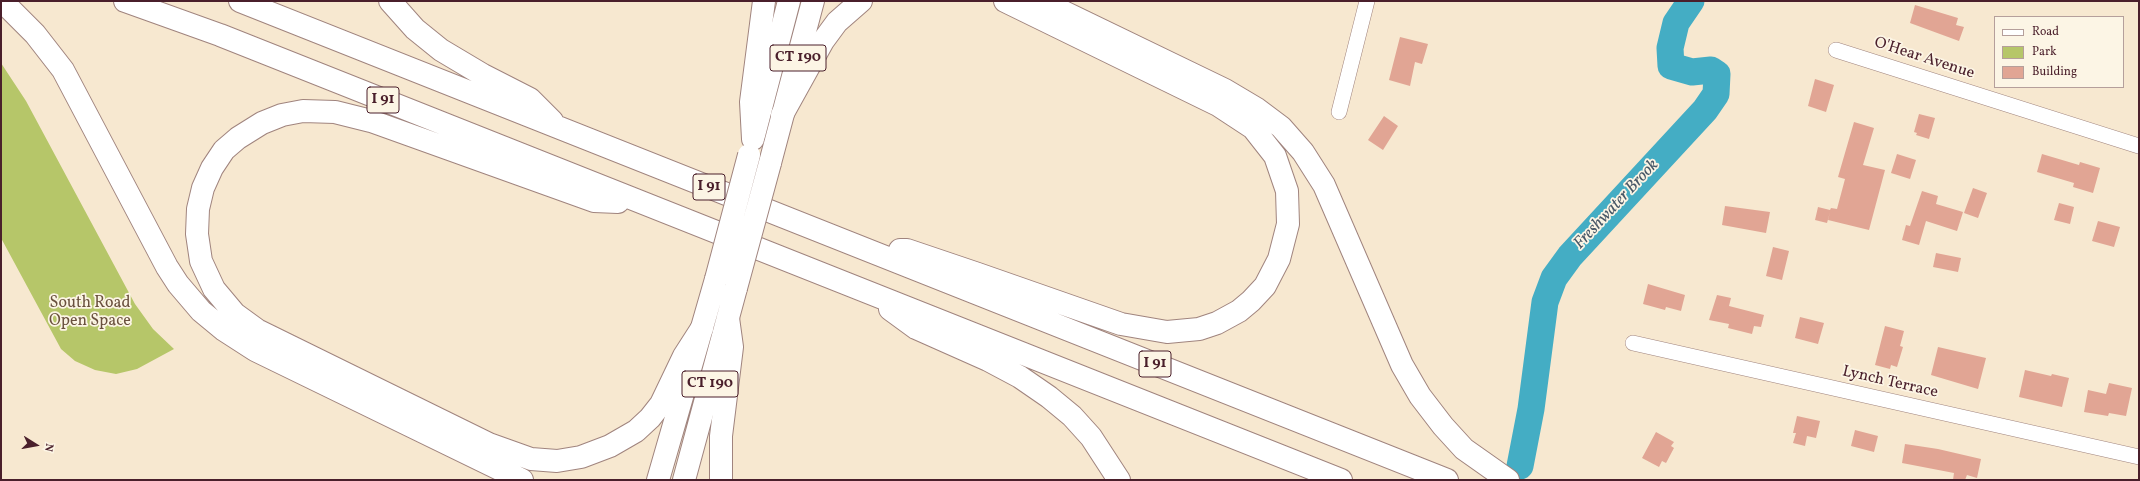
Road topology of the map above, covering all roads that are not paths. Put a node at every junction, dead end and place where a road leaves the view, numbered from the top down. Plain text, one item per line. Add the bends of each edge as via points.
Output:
1 (2, 1) edge
2 (125, 1) edge
3 (240, 1) edge
4 (390, 1) edge
5 (764, 1) edge
6 (790, 1) edge
7 (813, 1) edge
8 (862, 1) edge
9 (1005, 1) edge
10 (1042, 1) edge
11 (1367, 1) edge
12 (1836, 50) dead end
13 (1339, 112) dead end
14 (782, 115) junction
15 (557, 127) junction
16 (2139, 146) edge
17 (751, 147) junction
18 (640, 203) junction
19 (862, 247) junction
20 (874, 295) junction
21 (728, 318) junction
22 (702, 328) junction
23 (1633, 343) dead end
24 (2139, 457) edge
25 (522, 480) edge
26 (658, 480) edge
27 (684, 480) edge
28 (721, 480) edge
29 (1119, 480) edge
30 (1342, 480) edge
31 (1447, 480) edge
32 (1508, 480) edge

1 - 25 main road via 35,34 63,70 167,267 201,310 224,330 255,350
2 - 18 main road, I 91 via 220,35
3 - 15 main road, I 91
4 - 15 main road via 415,29 437,47 461,63 530,99
5 - 17 main road via 751,102
6 - 17 main road, CT 190
7 - 14 main road, CT 190
8 - 14 main road via 841,18 823,41
9 - 19 main road via 1218,105 1247,123 1258,134 1279,164 1288,201 1285,242 1271,277 1251,301 1228,317 1199,329 1167,332 1121,324 907,250
10 - 32 main road via 1225,90 1257,109 1280,127 1303,152 1324,184 1402,365 1420,396 1464,449
11 - 13 street
12 - 16 street, O'Hear Avenue
14 - 21 main road, CT 190, bridge
15 - 19 main road, I 91
17 - 22 main road, CT 190, bridge
18 - 20 main road, I 91
18 - 22 main road via 594,201 371,121 335,112 303,111 262,122 224,150 203,188 198,209 197,234 201,261 214,289 231,309 251,326 489,444 532,459 557,461 581,457 610,446 636,431 661,404 684,356
19 - 31 main road, I 91
20 - 29 main road via 909,324 988,360 1049,396 1091,437
20 - 30 main road, I 91
21 - 27 main road, CT 190
21 - 28 main road via 732,347 721,436
22 - 26 main road, CT 190
23 - 24 street, Lynch Terrace

